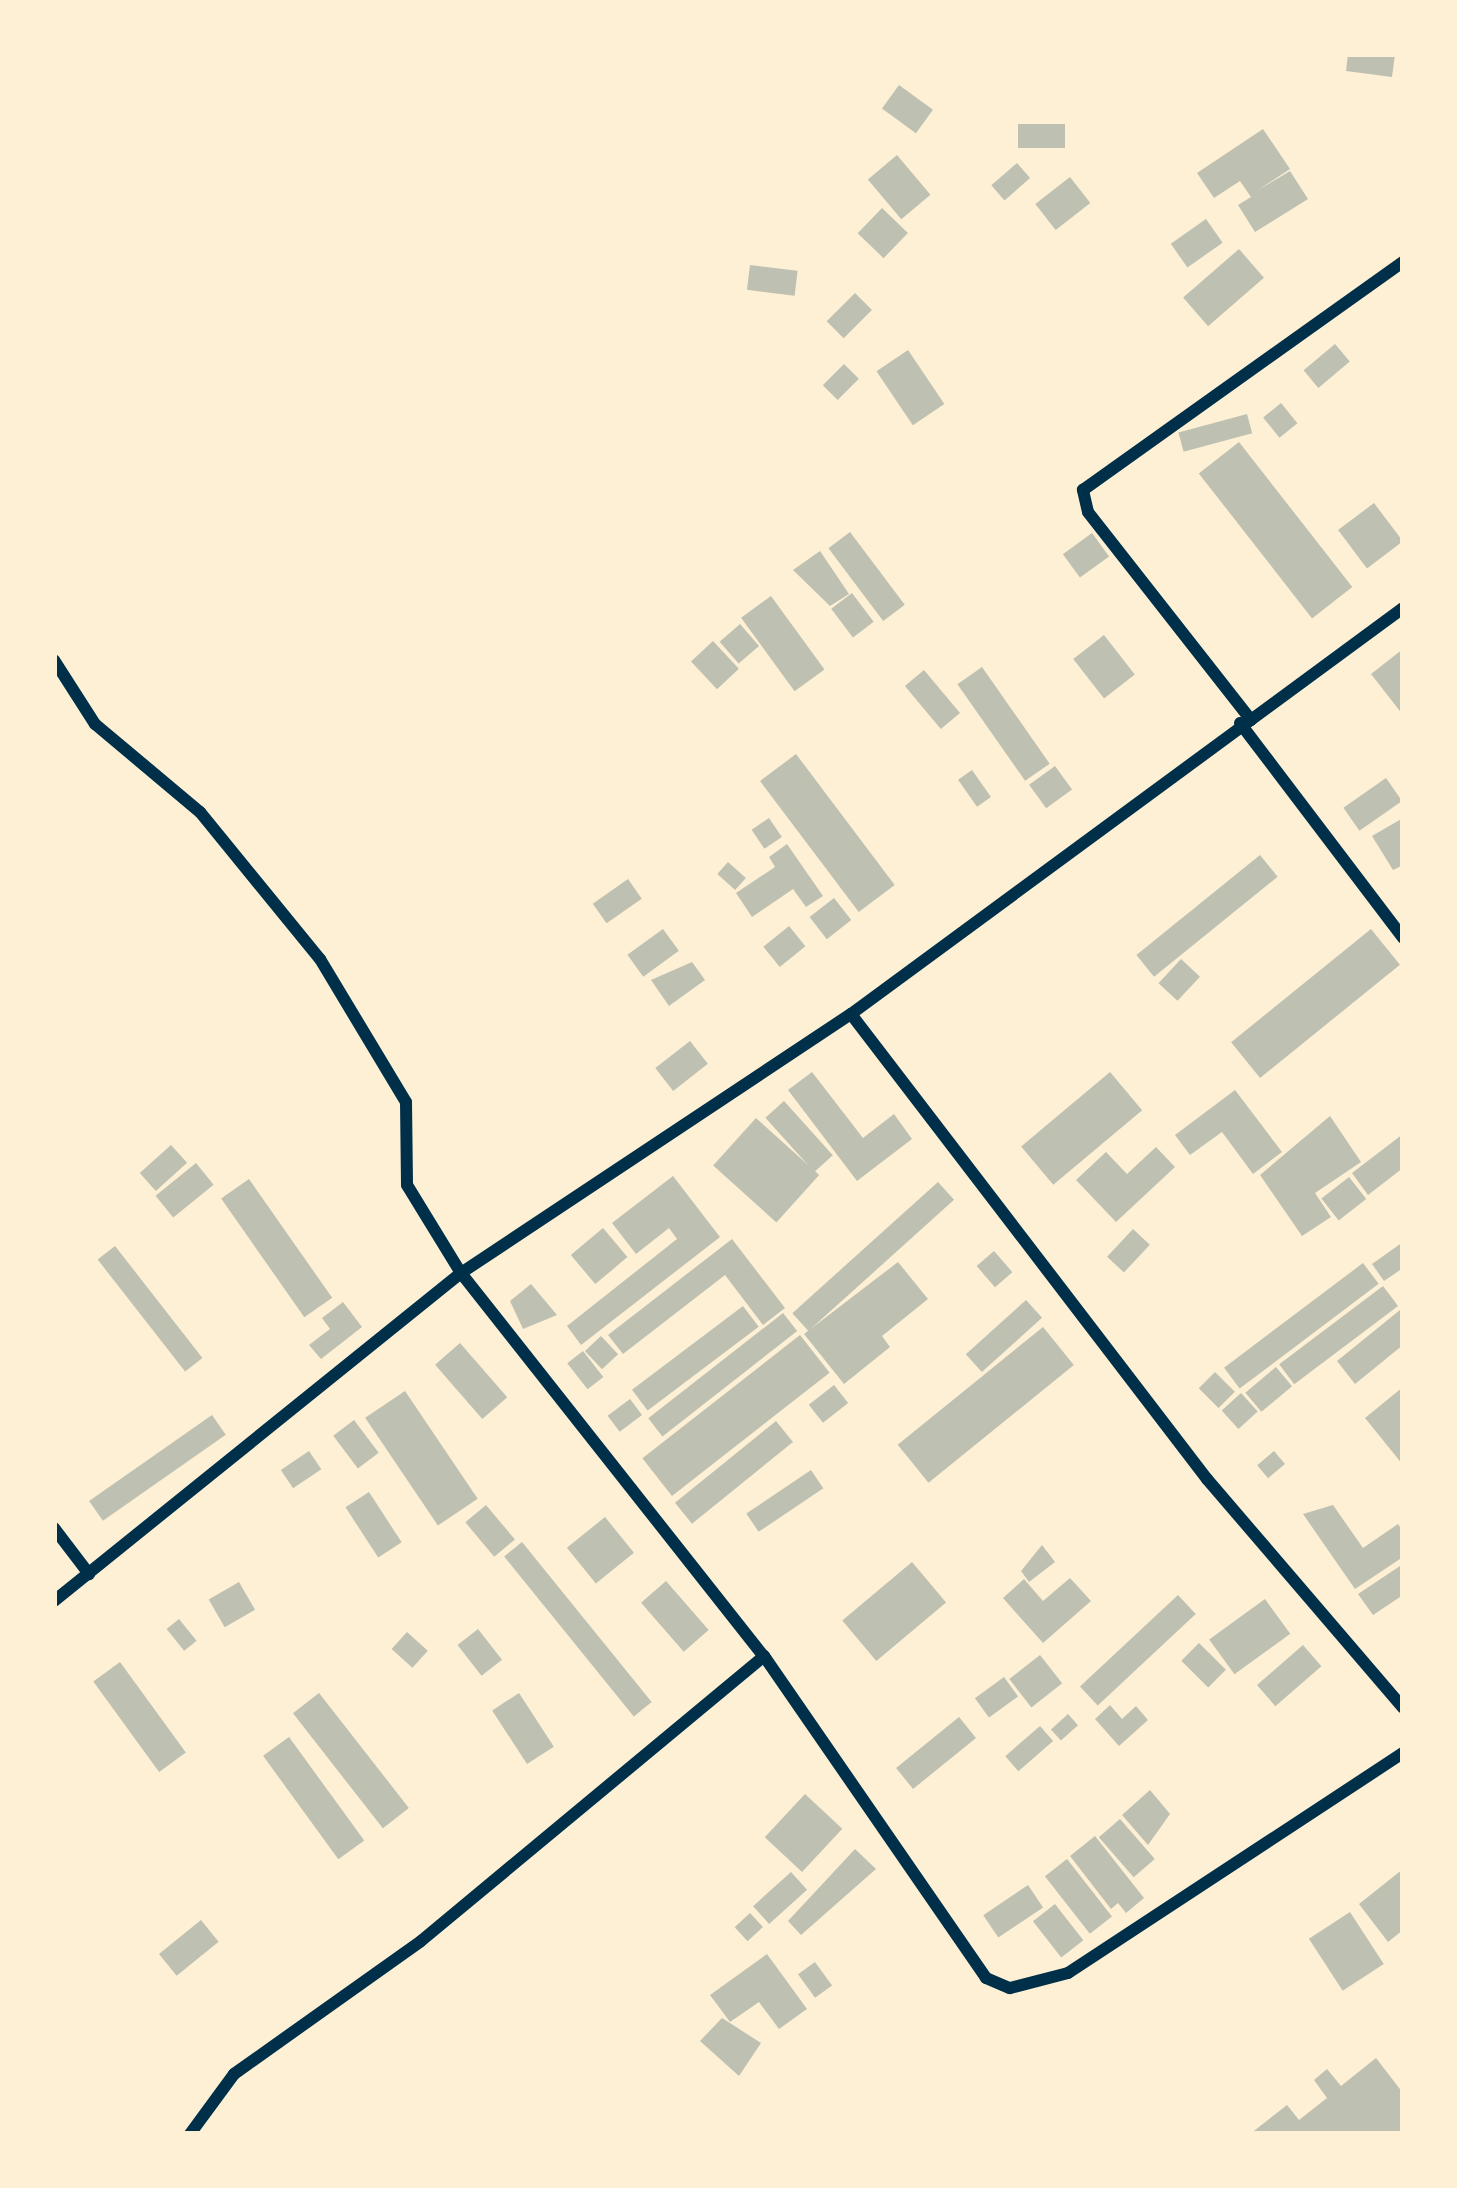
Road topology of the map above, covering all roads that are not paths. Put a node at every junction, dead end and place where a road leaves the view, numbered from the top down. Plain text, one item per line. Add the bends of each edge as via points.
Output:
1 (1403, 262) edge
2 (1403, 608) edge
3 (54, 660) edge
4 (1245, 722) junction
5 (1403, 938) edge
6 (850, 1014) junction
7 (460, 1273) junction
8 (54, 1528) edge
9 (89, 1574) junction
10 (54, 1601) edge
11 (764, 1656) junction
12 (1403, 1708) edge
13 (1403, 1753) edge
14 (190, 2134) edge

1 - 4 street via 1083,490 1088,512
2 - 4 street
3 - 7 street via 95,724 200,812 320,959 406,1102 407,1185
4 - 5 street
4 - 6 street
6 - 7 street
6 - 12 street via 1207,1479
7 - 9 street
7 - 11 street
8 - 9 street
9 - 10 street
11 - 13 street via 962,1950 986,1978 1010,1988 1067,1973
11 - 14 street via 421,1941 234,2074

